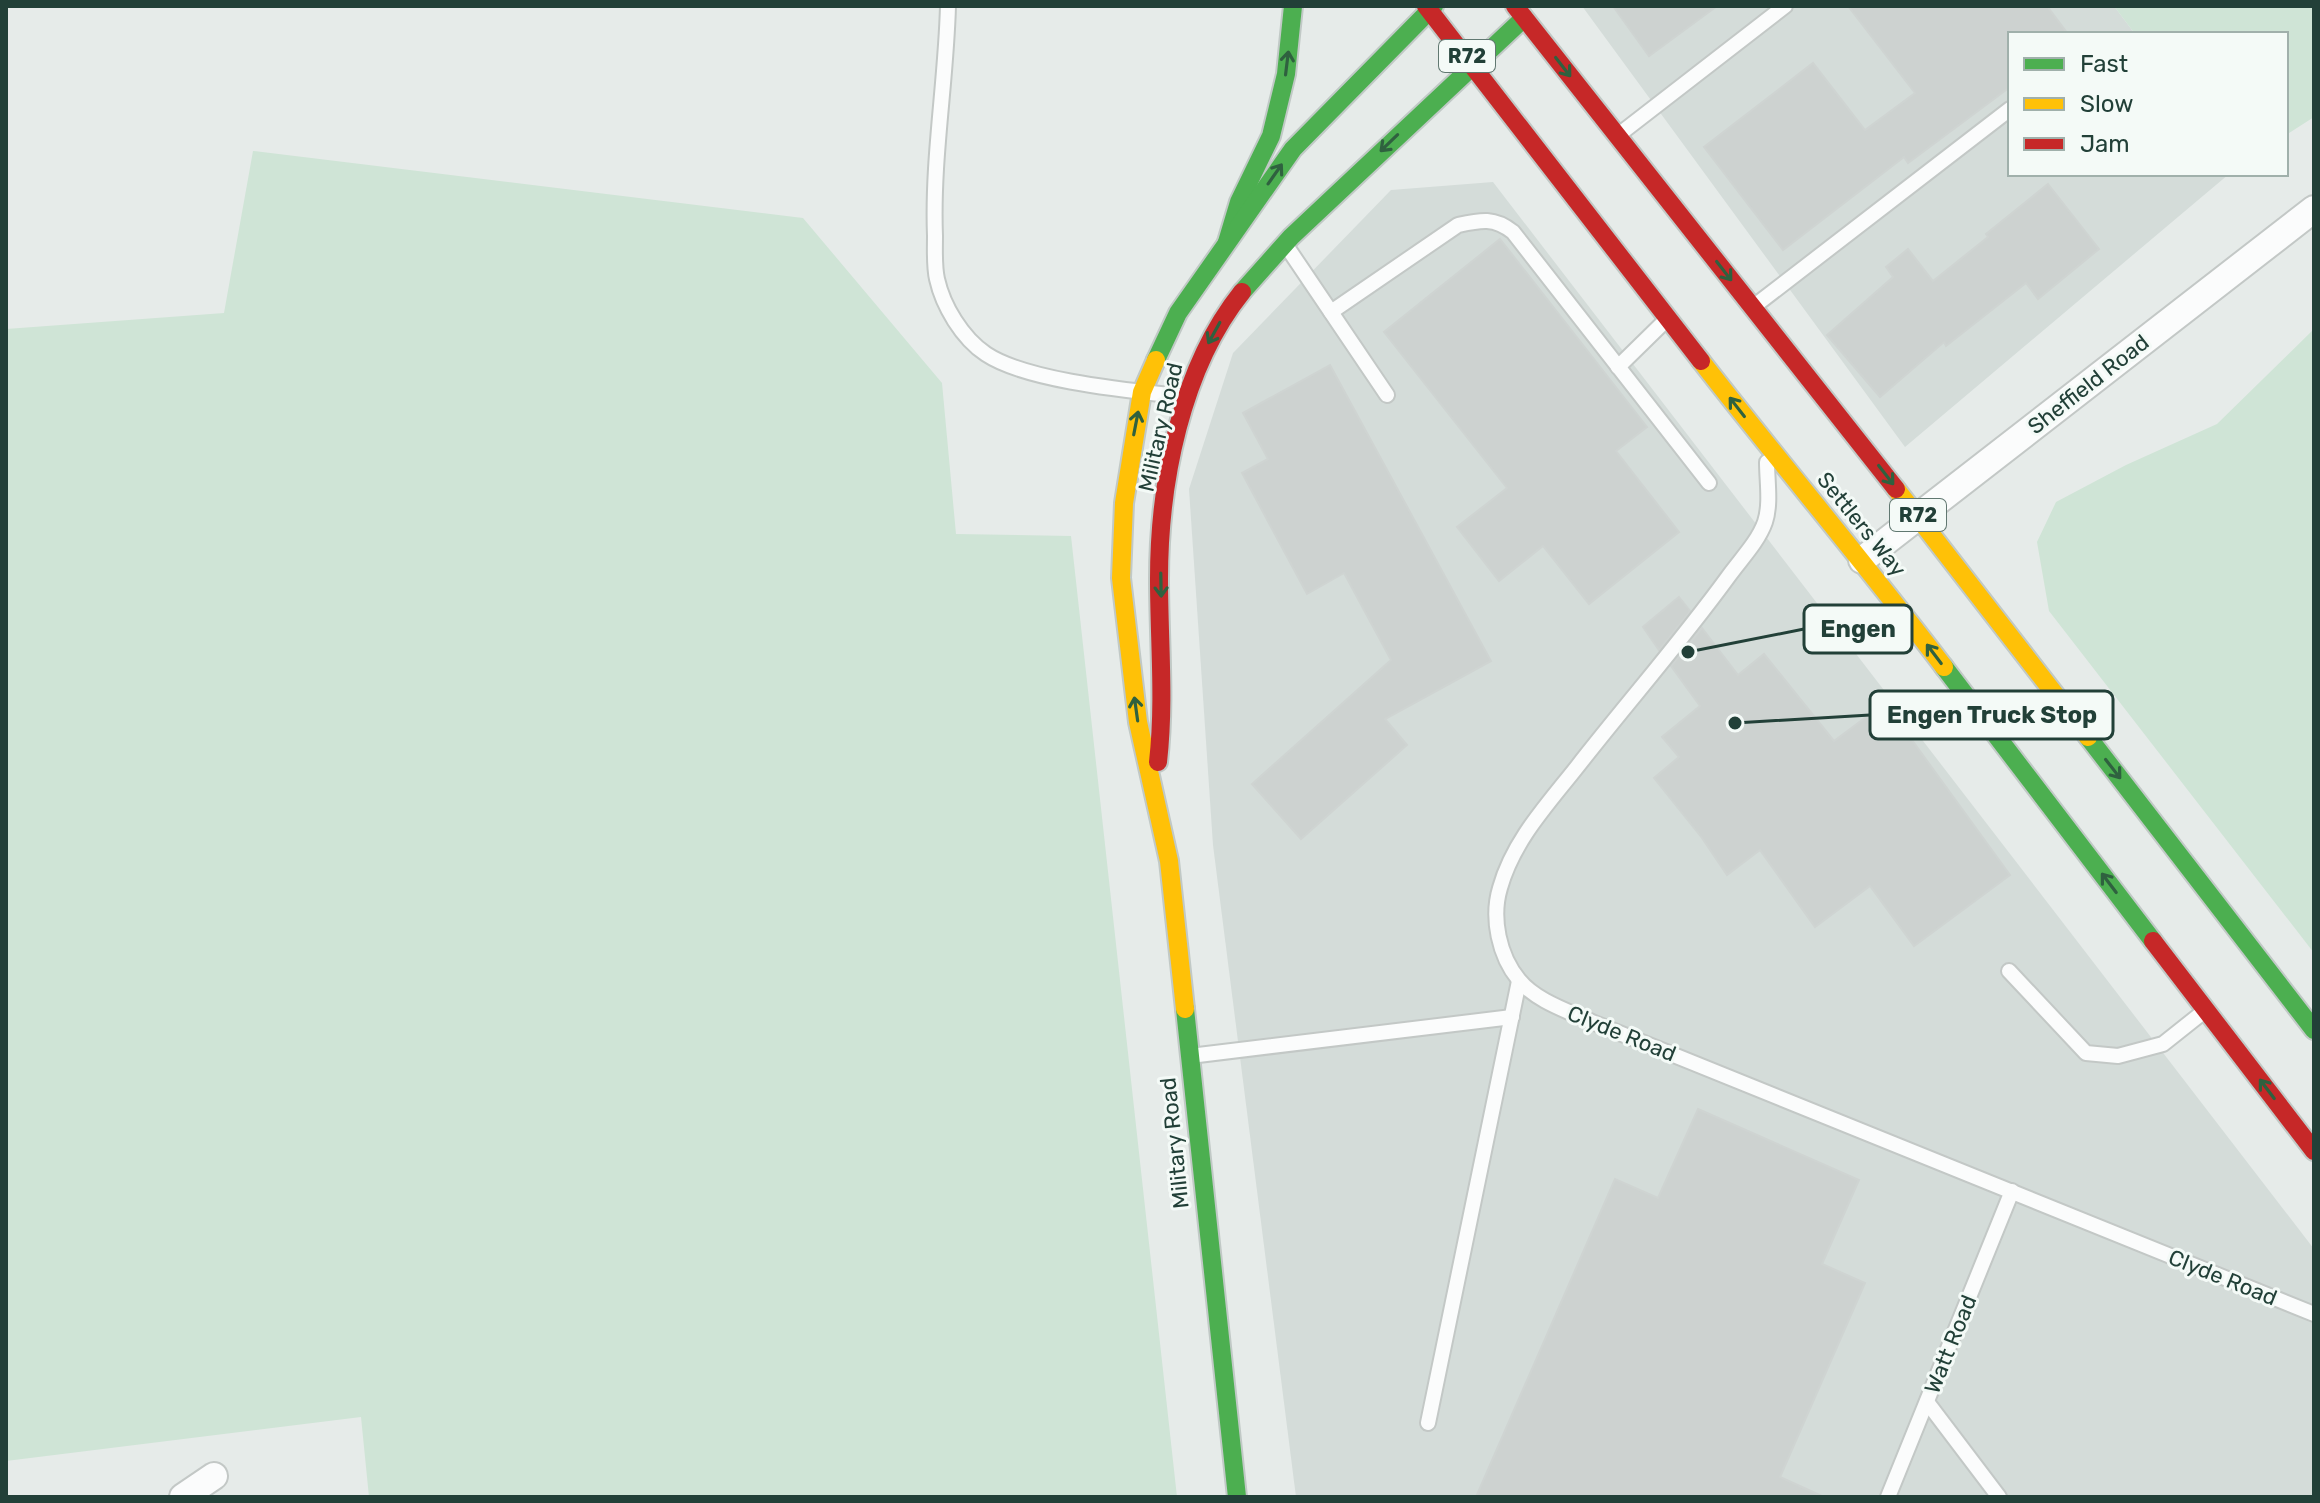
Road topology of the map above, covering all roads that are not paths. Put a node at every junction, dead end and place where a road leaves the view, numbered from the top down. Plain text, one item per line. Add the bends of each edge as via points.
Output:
1 (948, 6) edge
2 (1293, 6) edge
3 (1785, 6) edge
4 (1429, 7) edge
5 (1519, 12) edge
6 (1473, 63) junction
7 (2008, 111) edge
8 (1618, 136) junction
9 (2314, 209) edge
10 (1227, 242) junction
11 (1285, 243) junction
12 (1753, 307) junction
13 (1331, 312) junction
14 (1668, 318) junction
15 (1618, 367) junction
16 (1142, 392) junction
17 (1387, 395) dead end
18 (1187, 397) junction
19 (1766, 445) junction
20 (1709, 483) dead end
21 (1918, 516) junction
22 (1862, 560) junction
23 (1154, 785) junction
24 (2009, 971) dead end
25 (1519, 981) junction
26 (2206, 1010) junction
27 (1512, 1017) junction
28 (2314, 1030) edge
29 (1189, 1056) junction
30 (2314, 1151) edge
31 (2012, 1191) junction
32 (2314, 1314) edge
33 (1927, 1402) junction
34 (1428, 1423) dead end
35 (214, 1476) dead end
36 (183, 1497) edge
37 (1237, 1497) edge
38 (1888, 1497) edge
39 (1999, 1497) edge

1 - 16 lane via 933,198 937,278 949,312 986,354 1013,366
10 -> 2 main road via 1239,202 1271,136 1286,74
3 - 8 lane
4 - 6 main road, Settlers Way / R72
10 -> 4 main road, Military Road via 1293,149
5 - 6 main road, Military Road
5 -> 8 main road, R72
6 -> 11 main road, Military Road
6 - 14 main road, Settlers Way / R72
7 - 12 lane
8 -> 12 main road, R72
9 - 21 street, Sheffield Road
10 - 16 main road, Military Road via 1178,313
11 - 13 lane
11 -> 18 main road, Military Road via 1228,308 1202,354
12 -> 21 main road, R72
13 - 15 lane via 1458,225 1498,221 1513,232
13 - 17 lane
14 - 15 lane
19 -> 14 main road, Settlers Way / R72
15 - 20 lane
16 - 18 lane
23 -> 16 main road, Military Road via 1138,722 1121,578 1124,503
18 -> 23 main road, Military Road via 1160,550 1163,713
19 - 22 main road, Settlers Way / R72
19 - 25 lane, Clyde Road via 1768,504 1755,540 1688,632 1522,836 1507,868 1498,892 1500,948
21 - 22 street, Sheffield Road
21 -> 28 main road, R72
26 -> 22 main road, Settlers Way / R72
23 - 29 main road, Military Road via 1169,861
24 - 26 lane via 2086,1053 2118,1056 2163,1044
25 - 27 lane
25 - 31 lane, Clyde Road via 1546,1001 1592,1022
30 -> 26 main road, Settlers Way / R72
27 - 29 lane
27 - 34 lane
29 - 37 main road, Military Road
31 - 32 lane, Clyde Road
31 - 33 lane, Watt Road
33 - 38 lane, Watt Road
33 - 39 lane
35 - 36 street

